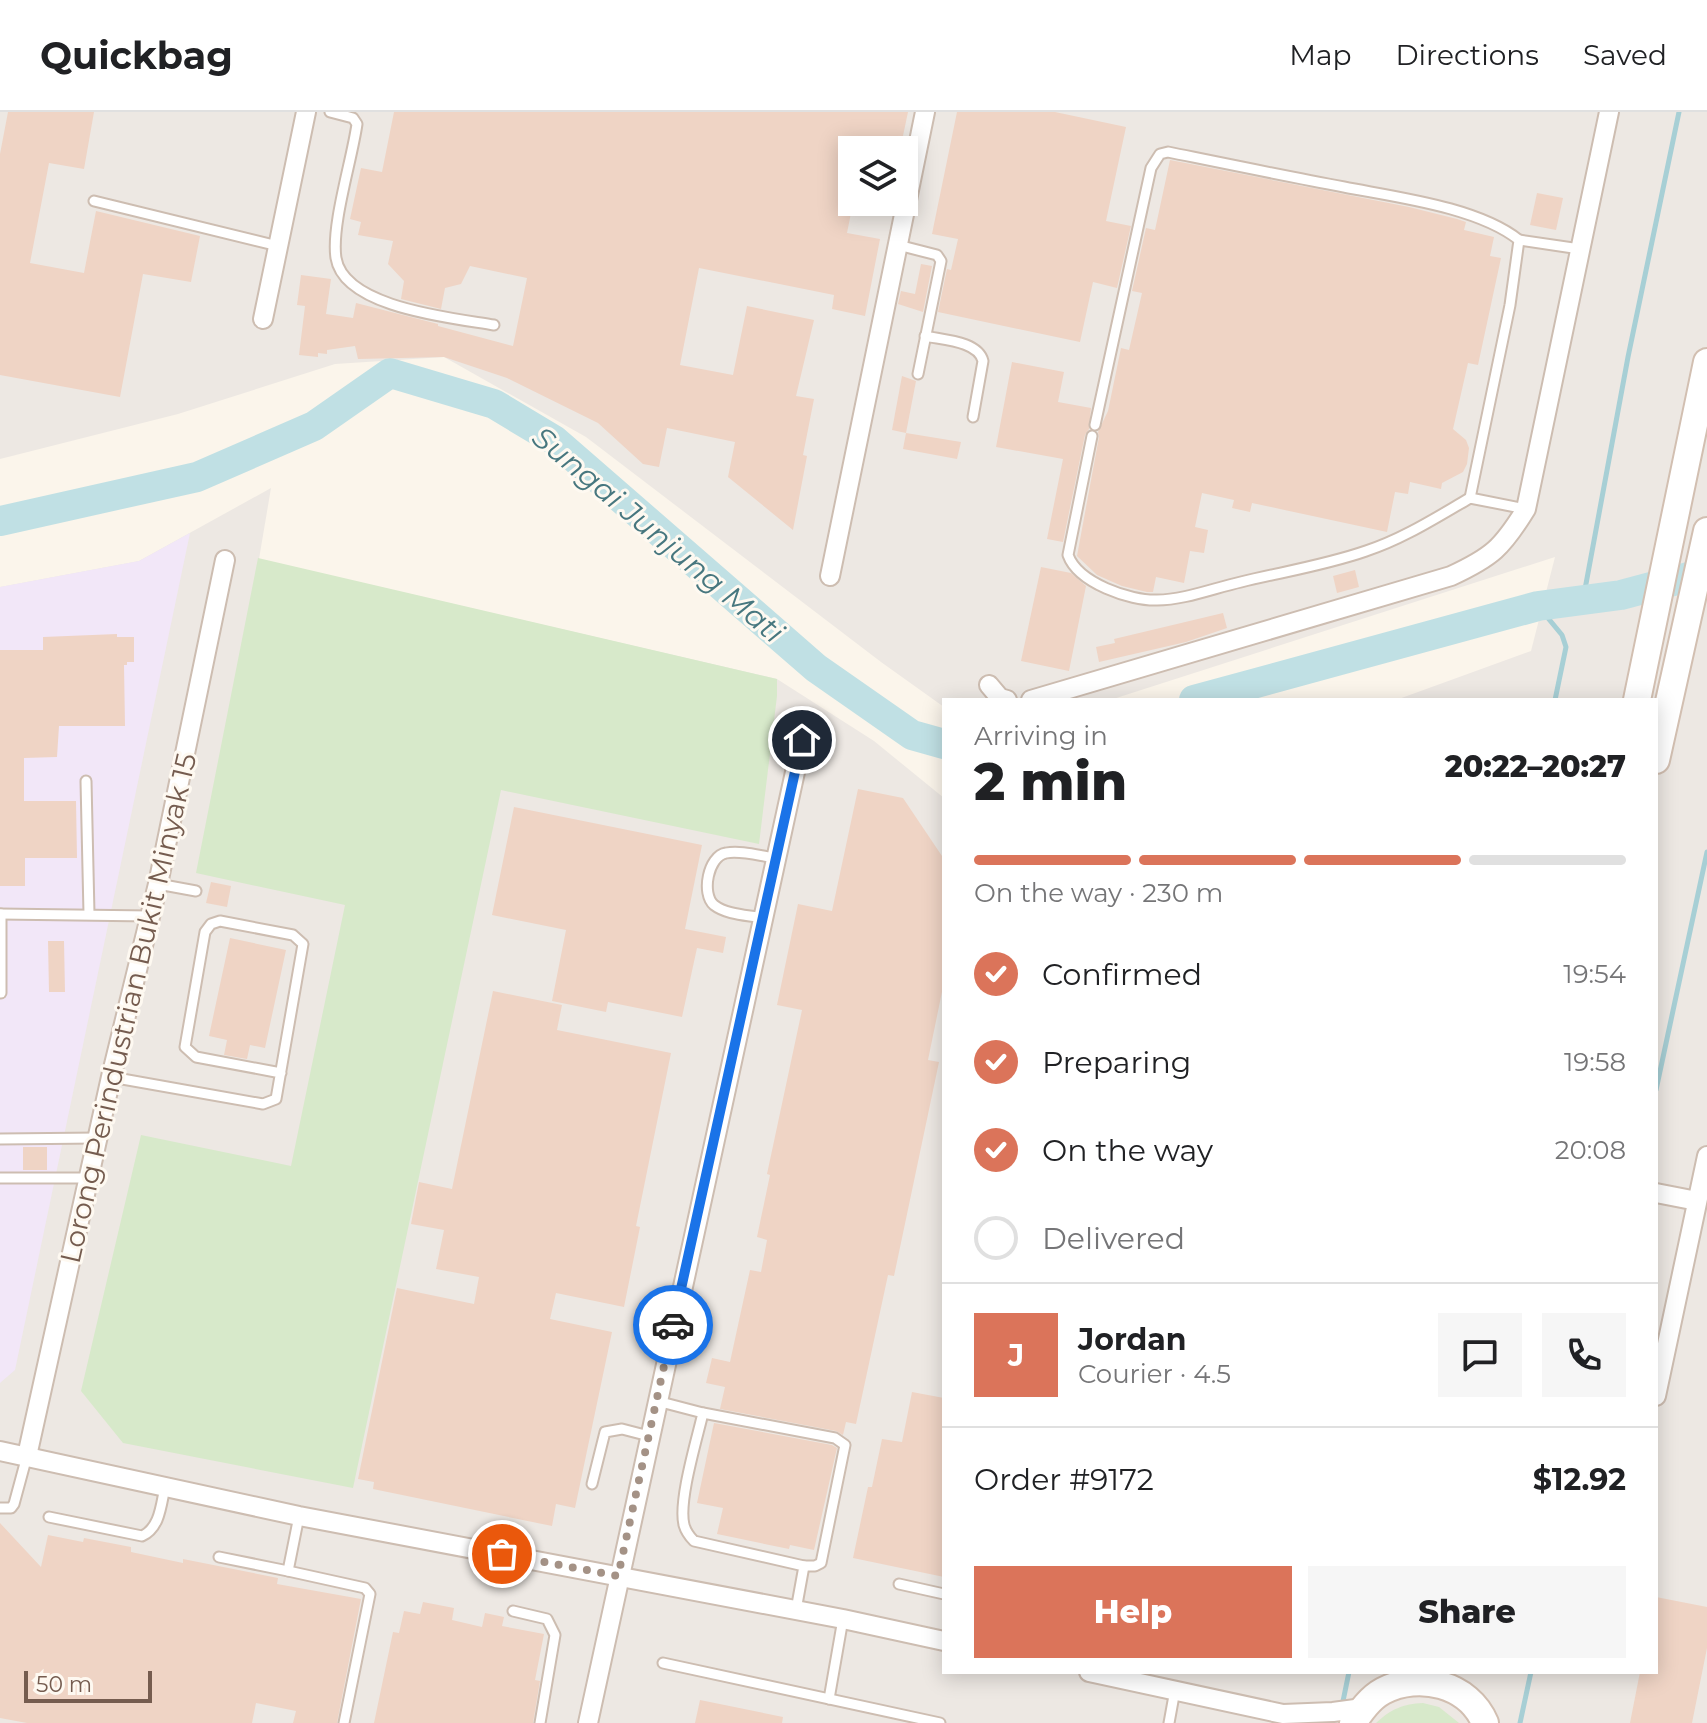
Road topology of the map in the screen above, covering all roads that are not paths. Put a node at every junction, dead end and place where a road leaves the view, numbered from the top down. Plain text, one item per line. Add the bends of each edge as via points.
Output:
1 (306, 112) edge
2 (330, 112) edge
3 (925, 112) edge
4 (1609, 112) edge
5 (94, 201) dead end
6 (1519, 240) junction
7 (898, 245) junction
8 (278, 246) junction
9 (1580, 249) junction
10 (263, 319) dead end
11 (494, 325) dead end
12 (925, 336) junction
13 (1707, 362) edge
14 (918, 374) dead end
15 (973, 417) dead end
16 (1095, 425) dead end
17 (1092, 436) dead end
18 (1470, 498) junction
19 (1526, 509) junction
20 (1707, 531) edge
21 (225, 560) dead end
22 (830, 576) dead end
23 (989, 685) dead end
24 (1000, 698) edge
25 (1038, 698) edge
26 (1637, 698) edge
27 (802, 740) dead end
28 (1658, 751) edge
29 (86, 781) dead end
30 (775, 858) junction
31 (158, 884) junction
32 (196, 891) dead end
33 (0, 914) edge
34 (89, 914) junction
35 (150, 916) junction
36 (762, 918) junction
37 (1, 993) edge
38 (281, 1073) junction
39 (111, 1077) junction
40 (98, 1138) junction
41 (0, 1139) edge
42 (1707, 1156) edge
43 (0, 1178) edge
44 (89, 1178) junction
45 (1658, 1193) edge
46 (1697, 1201) junction
47 (1658, 1386) edge
48 (657, 1401) junction
49 (703, 1413) junction
50 (649, 1436) junction
51 (0, 1451) edge
52 (27, 1456) junction
53 (592, 1484) dead end
54 (165, 1487) junction
55 (0, 1508) edge
56 (299, 1516) junction
57 (49, 1517) dead end
58 (219, 1557) dead end
59 (804, 1566) junction
60 (288, 1571) junction
61 (618, 1576) junction
62 (899, 1584) dead end
63 (942, 1594) edge
64 (796, 1610) junction
65 (513, 1611) dead end
66 (843, 1619) junction
67 (942, 1641) edge
68 (663, 1663) dead end
69 (1099, 1674) edge
70 (1460, 1674) edge
71 (1406, 1678) edge
72 (1175, 1690) junction
73 (1467, 1698) junction
74 (829, 1699) junction
75 (880, 1710) junction
76 (1349, 1713) edge
77 (1289, 1718) edge
78 (344, 1723) edge
79 (540, 1723) edge
80 (588, 1723) edge
81 (877, 1723) edge
82 (940, 1723) edge
83 (1169, 1723) edge
84 (1485, 1723) edge

1 - 8 street
2 - 11 lane via 357,124 336,247 339,270 368,295 393,304
3 - 7 street
4 - 9 street
5 - 8 lane
6 - 9 lane
6 - 16 lane via 1466,214 1160,154 1151,168
6 - 18 lane
7 - 12 lane via 937,255 941,261
7 - 22 street
8 - 10 street
9 - 19 street
12 - 14 lane
12 - 15 lane via 981,353
13 - 26 main road
17 - 18 lane via 1068,555 1109,591 1134,599 1168,599 1366,552
18 - 19 lane
19 - 25 street via 1491,556 1451,576
20 - 28 main road
21 - 31 street, Lorong Perindustrian Bukit Minyak 15
23 - 24 street
27 - 30 street
29 - 34 lane
30 - 36 street
30 - 36 lane via 728,852 713,860 710,900 723,910
31 - 32 lane
31 - 35 street, Lorong Perindustrian Bukit Minyak 15
33 - 34 lane
33 - 37 lane
34 - 35 lane
35 - 39 street, Lorong Perindustrian Bukit Minyak 15
36 - 48 street
38 - 38 lane via 301,940 220,921 211,924 205,932 187,1052
38 - 39 lane via 276,1099 263,1104
39 - 40 street, Lorong Perindustrian Bukit Minyak 15
40 - 41 lane
40 - 44 street, Lorong Perindustrian Bukit Minyak 15
42 - 46 street
43 - 44 lane
44 - 52 street, Lorong Perindustrian Bukit Minyak 15
45 - 46 street
46 - 47 street
48 - 49 lane
48 - 50 street
49 - 59 lane via 684,1506 687,1535 694,1541
49 - 59 lane via 835,1438 845,1445 821,1563
50 - 53 lane via 622,1429 605,1432
50 - 61 street
51 - 52 street
52 - 54 street
52 - 55 lane via 14,1504
54 - 56 street
54 - 57 lane via 156,1524 142,1536
56 - 60 lane
56 - 61 street
58 - 60 lane
59 - 64 lane
60 - 78 lane via 365,1588 370,1594
61 - 64 street
61 - 80 street
62 - 63 lane
64 - 66 street
65 - 79 lane via 547,1619 555,1635
66 - 67 street
66 - 74 lane
68 - 74 lane
69 - 72 street
70 - 73 main road
71 - 73 main road via 1447,1686
71 - 76 main road
72 - 77 street
72 - 83 lane
73 - 84 main road
74 - 75 lane
75 - 81 lane
75 - 82 lane
76 - 77 street

